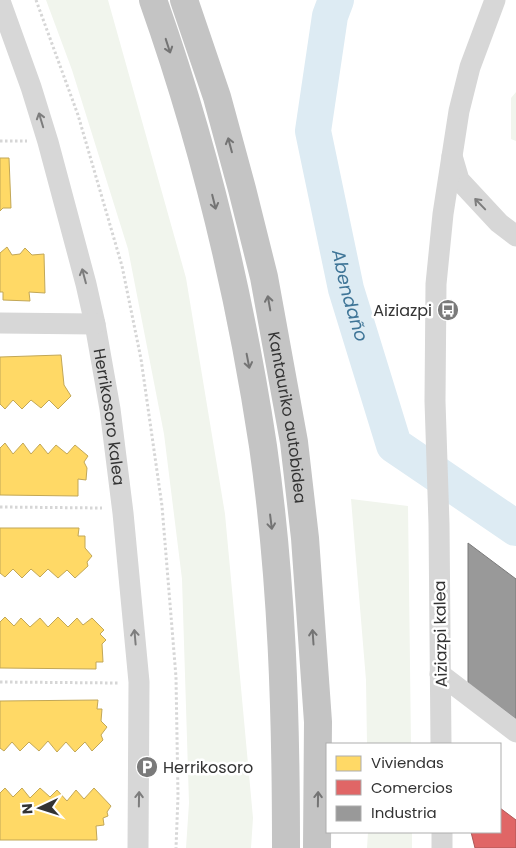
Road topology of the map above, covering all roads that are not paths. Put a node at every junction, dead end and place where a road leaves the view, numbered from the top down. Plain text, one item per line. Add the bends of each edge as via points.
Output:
1 (153, 0) edge
2 (184, 0) edge
3 (495, 0) edge
4 (0, 1) edge
5 (452, 153) junction
6 (516, 236) edge
7 (0, 323) edge
8 (95, 324) junction
9 (440, 674) junction
10 (516, 732) edge
11 (441, 743) edge
12 (442, 833) edge
13 (138, 848) edge
14 (286, 848) edge
15 (317, 848) edge
16 (442, 848) edge

1 -> 14 highway, Kantauriko autobidea via 213,198 263,446 280,618 286,743
15 -> 2 highway, Kantauriko autobidea via 318,722 306,538 294,442 264,277 245,198 217,97
3 - 5 street, Aiziazpi kalea via 470,67
8 -> 4 street, Herrikosoro kalea via 48,142
6 -> 5 street via 500,224 459,180
5 - 9 street, Aiziazpi kalea via 436,284
7 - 8 street
13 -> 8 street, Herrikosoro kalea via 139,682 124,513
9 - 10 street
9 - 11 street, Aiziazpi kalea
12 - 16 street

